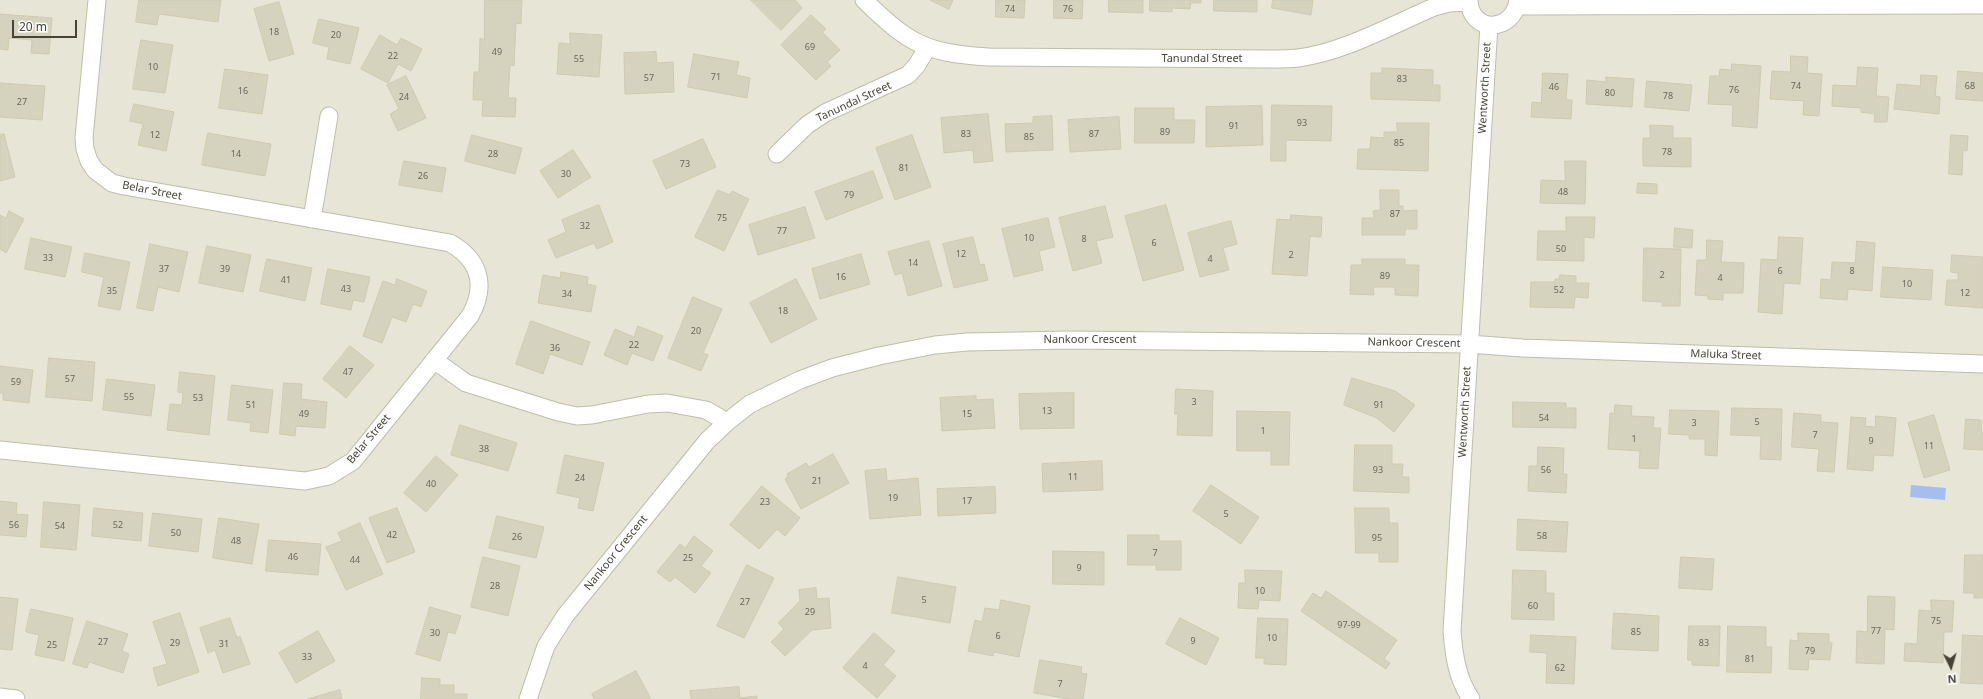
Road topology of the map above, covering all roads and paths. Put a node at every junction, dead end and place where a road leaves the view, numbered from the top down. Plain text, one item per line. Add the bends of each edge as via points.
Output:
1 (96, 0) edge
2 (864, 0) edge
3 (1469, 1) edge
4 (1517, 3) edge
5 (1983, 5) edge
6 (1489, 25) junction
7 (927, 48) junction
8 (329, 116) dead end
9 (777, 154) dead end
10 (312, 219) junction
11 (1469, 344) junction
12 (434, 360) junction
13 (1983, 364) edge
14 (727, 422) junction
15 (0, 450) edge
16 (0, 697) edge
17 (16, 699) edge
18 (528, 699) edge
19 (1471, 699) edge

1 - 10 street, Belar Street via 84,138 89,161 95,170 112,183 124,186
2 - 7 street, Tanundal Street via 894,29
3 - 6 street via 1477,20
3 - 7 street, Tanundal Street via 1434,7 1344,46 1298,58 989,58 947,54
4 - 5 street
4 - 6 street via 1513,15 1507,21 1500,25
6 - 11 street, Wentworth Street
7 - 9 street, Tanundal Street via 908,75 825,113 807,125
8 - 10 street
10 - 12 street, Belar Street via 450,243 470,258 480,281 476,305
11 - 13 street, Maluka Street
11 - 14 street, Nankoor Crescent via 1068,340 935,345 832,368 750,404
11 - 19 street, Wentworth Street via 1452,631 1455,664
12 - 14 street via 466,383 558,412 577,416 592,415 648,404 667,403 706,410
12 - 15 street, Belar Street via 353,461 329,476 317,480 305,481
14 - 18 street, Nankoor Crescent via 707,441 565,616 546,646
16 - 17 street

